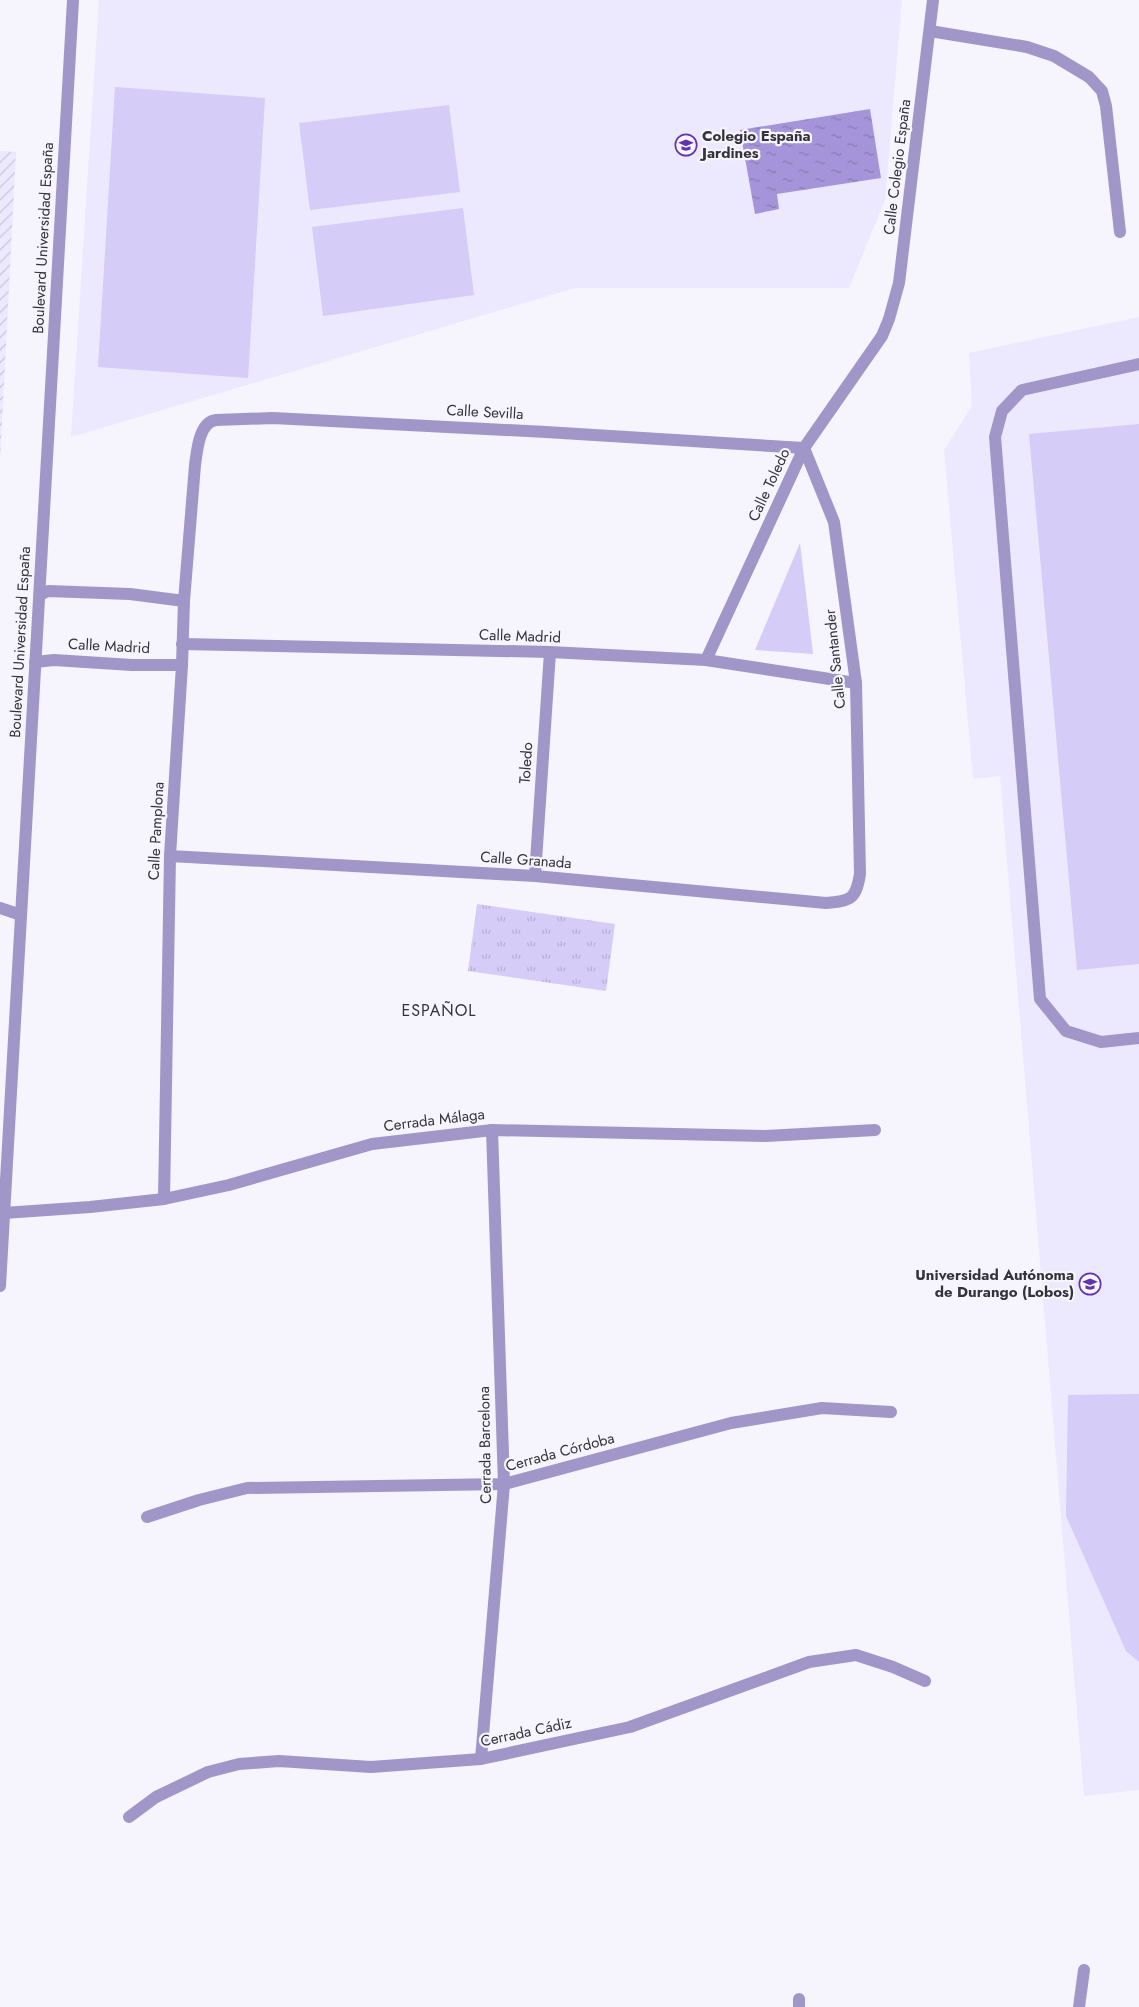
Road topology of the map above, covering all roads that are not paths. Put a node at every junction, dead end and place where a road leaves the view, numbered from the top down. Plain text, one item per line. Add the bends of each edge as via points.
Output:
1 (73, 0) edge
2 (933, 0) edge
3 (930, 31) junction
4 (1120, 232) dead end
5 (882, 336) joint
6 (1139, 364) edge
7 (804, 448) junction
8 (195, 464) joint
9 (40, 595) junction
10 (184, 600) junction
11 (182, 644) junction
12 (550, 652) junction
13 (706, 660) junction
14 (35, 662) junction
15 (182, 665) junction
16 (856, 683) junction
17 (170, 856) junction
18 (860, 874) joint
19 (535, 876) junction
20 (0, 908) edge
21 (21, 915) junction
22 (1139, 1038) edge
23 (492, 1130) junction
24 (875, 1130) dead end
25 (164, 1199) junction
26 (4, 1213) junction
27 (0, 1286) edge
28 (891, 1412) dead end
29 (504, 1484) junction
30 (147, 1517) dead end
31 (926, 1682) dead end
32 (481, 1759) junction
33 (129, 1817) dead end
34 (1084, 1970) dead end
35 (1079, 2007) edge

1 - 9 street, Boulevard Universidad España
2 - 3 street, Calle Colegio España
3 - 4 street via 1027,47 1054,56 1089,77 1102,90
3 - 5 street, Calle Colegio España via 899,283
5 - 7 street, Calle Toledo
6 - 22 street via 1022,390 1002,411 995,437 1040,999 1066,1031 1101,1042
7 - 8 street, Calle Sevilla via 273,418 212,421 202,435
7 - 13 street, Calle Toledo
7 - 16 street, Calle Santander via 834,522
8 - 10 street, Calle Pamplona
9 - 10 street via 48,591
9 - 14 street, Boulevard Universidad España
10 - 11 street, Calle Pamplona
11 - 12 street, Calle Madrid
11 - 15 street, Calle Pamplona
12 - 13 street, Calle Madrid
12 - 19 street, Toledo
13 - 16 street, Calle Madrid
14 - 15 street, Calle Madrid
14 - 21 street, Boulevard Universidad España
15 - 17 street, Calle Pamplona
16 - 18 street, Calle Santander
17 - 19 street, Calle Granada
17 - 25 street, Calle Pamplona
18 - 19 street, Calle Granada via 852,898 826,903
20 - 21 street
21 - 26 street, Boulevard Universidad España
23 - 24 street, Cerrada Málaga via 766,1136
23 - 25 street, Cerrada Málaga via 372,1144 229,1185
23 - 29 street, Cerrada Barcelona
25 - 26 street, Cerrada Málaga
26 - 27 street, Boulevard Universidad España
28 - 29 street, Cerrada Córdoba via 822,1408 731,1424
29 - 30 street, Cerrada Córdoba via 247,1488
29 - 32 street, Cerrada Barcelona
31 - 32 street, Cerrada Cádiz via 856,1655 809,1662 630,1727
32 - 33 street, Cerrada Cádiz via 371,1767 280,1761 239,1764 208,1772 156,1797
34 - 35 street

